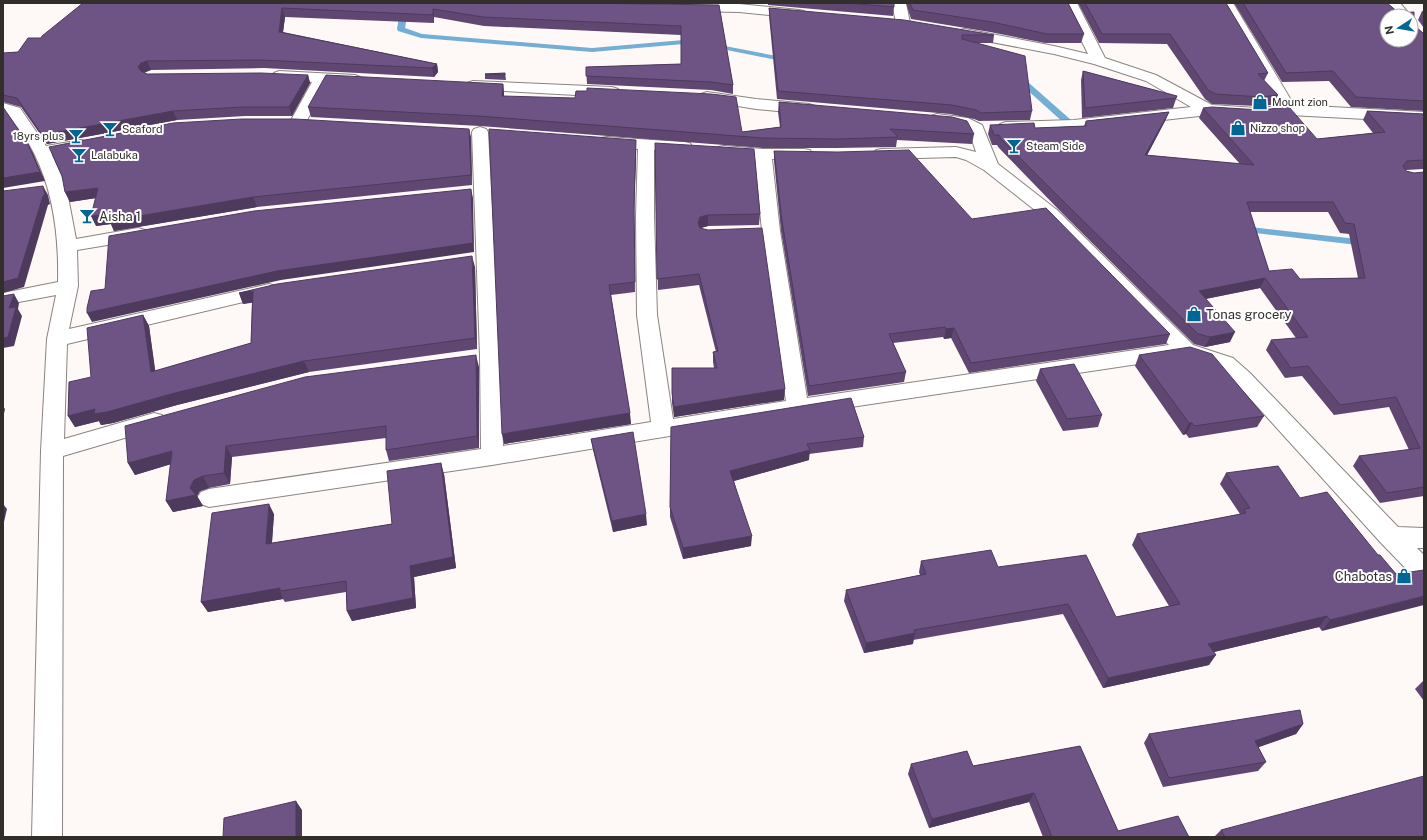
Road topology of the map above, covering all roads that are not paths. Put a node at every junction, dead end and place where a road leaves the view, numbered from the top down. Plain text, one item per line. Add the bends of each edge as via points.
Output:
1 (899, 3) edge
2 (1070, 3) edge
3 (1226, 3) edge
4 (738, 5) edge
5 (676, 7) edge
6 (816, 15) edge
7 (887, 22) edge
8 (903, 23) junction
9 (918, 26) edge
10 (954, 32) edge
11 (1099, 61) junction
12 (264, 75) edge
13 (322, 79) junction
14 (368, 81) edge
15 (460, 86) edge
16 (625, 93) edge
17 (696, 96) edge
18 (3, 108) edge
19 (826, 110) edge
20 (1208, 110) junction
21 (1289, 110) junction
22 (1424, 117) edge
23 (919, 118) edge
24 (298, 122) edge
25 (976, 128) junction
26 (480, 132) edge
27 (591, 140) edge
28 (95, 142) edge
29 (646, 145) junction
30 (42, 152) junction
31 (763, 154) junction
32 (869, 154) edge
33 (822, 155) edge
34 (990, 166) junction
35 (154, 231) edge
36 (68, 246) junction
37 (68, 286) junction
38 (289, 286) edge
39 (3, 300) edge
40 (56, 339) junction
41 (1186, 350) junction
42 (490, 356) junction
43 (467, 360) edge
44 (798, 406) junction
45 (170, 416) edge
46 (663, 428) junction
47 (52, 451) junction
48 (492, 456) junction
49 (209, 498) dead end
50 (1391, 537) junction
51 (1424, 538) edge
52 (1424, 571) edge
53 (47, 837) edge

1 - 8 street
2 - 11 street
3 - 21 street
4 - 5 street
4 - 6 street
7 - 8 street
8 - 9 street
10 - 11 street
11 - 20 street via 1151,78
12 - 13 street
13 - 14 street
13 - 24 street
15 - 16 street
17 - 19 street
18 - 30 street via 14,110
20 - 21 street via 1257,113
20 - 25 street via 1074,125
21 - 22 street
23 - 25 street via 968,123
25 - 34 street
26 - 42 street via 475,191 478,259
27 - 29 street
28 - 30 street
29 - 31 street
29 - 46 street via 646,316
30 - 36 street via 49,188
31 - 33 street
31 - 44 street via 763,231 779,274
32 - 34 street via 956,152 972,156
34 - 41 street via 1051,214
35 - 36 street
36 - 37 street
37 - 39 street
37 - 40 street
38 - 40 street
40 - 47 street
41 - 44 street
41 - 50 street via 1226,363 1243,378
42 - 43 street
42 - 48 street
44 - 46 street
45 - 47 street
46 - 48 street
47 - 53 street
48 - 49 street
50 - 51 street
50 - 52 street

